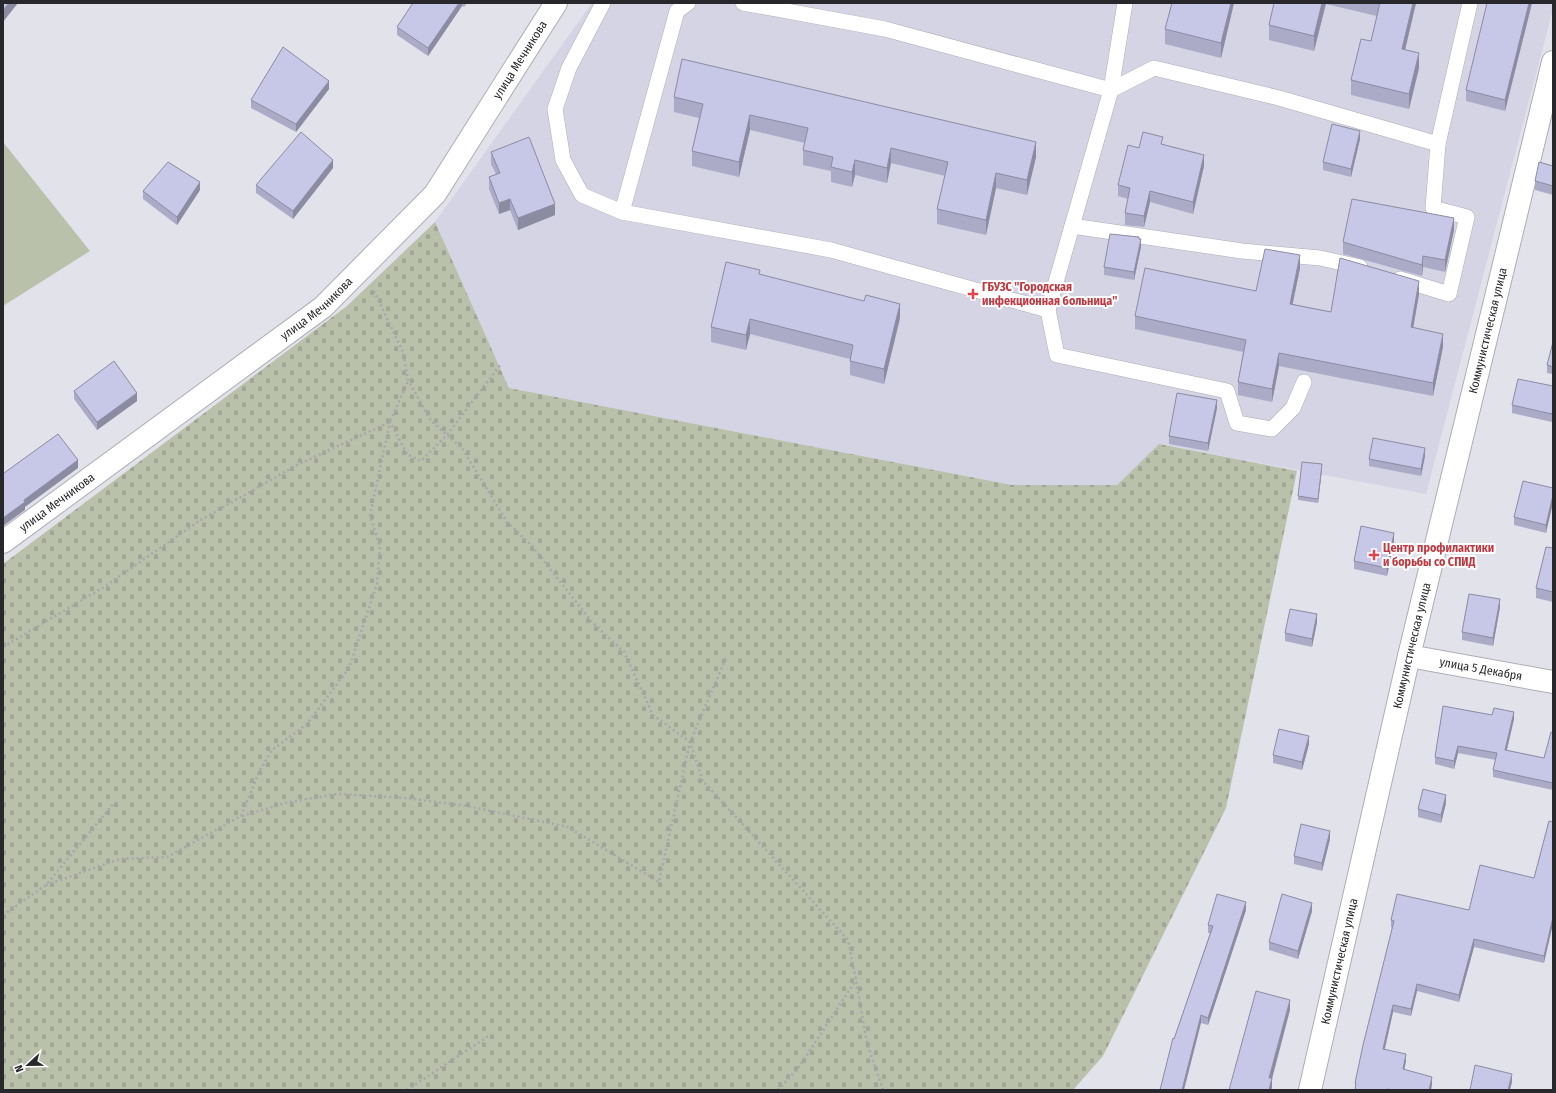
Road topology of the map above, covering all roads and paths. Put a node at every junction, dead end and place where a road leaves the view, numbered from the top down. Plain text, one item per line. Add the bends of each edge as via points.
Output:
1 (556, 3) edge
2 (603, 3) edge
3 (688, 3) edge
4 (743, 3) edge
5 (1125, 3) edge
6 (1470, 3) edge
7 (1553, 62) edge
8 (1111, 90) junction
9 (1438, 144) junction
10 (622, 212) junction
11 (1072, 226) junction
12 (363, 267) junction
13 (1373, 271) edge
14 (1388, 276) edge
15 (1048, 310) junction
16 (501, 364) dead end
17 (408, 380) junction
18 (1304, 382) dead end
19 (390, 422) junction
20 (447, 435) junction
21 (3, 542) edge
22 (3, 646) edge
23 (1409, 656) junction
24 (726, 658) dead end
25 (1553, 682) edge
26 (690, 742) junction
27 (114, 803) dead end
28 (242, 816) junction
29 (46, 885) junction
30 (3, 915) edge
31 (856, 980) junction
32 (490, 1035) dead end
33 (407, 1090) edge
34 (778, 1090) edge
35 (883, 1090) edge
36 (1310, 1090) edge

1 - 12 street, улица Мечникова via 435,194
2 - 10 lane via 569,68 555,109 563,160 582,195
3 - 10 lane via 677,11
4 - 8 lane via 885,29
5 - 8 lane
6 - 9 lane
7 - 23 street, Коммунистическая улица
8 - 9 lane via 1154,68 1279,98
8 - 11 lane
9 - 14 lane via 1433,208 1467,217 1449,294
10 - 15 lane via 831,250
11 - 13 lane via 1242,251 1320,258
11 - 15 lane
12 - 17 path via 403,352
12 - 21 street, улица Мечникова via 323,307
15 - 18 lane via 1057,355 1227,391 1238,423 1272,429 1292,408
16 - 20 path
17 - 19 path
17 - 20 path via 431,421
19 - 20 path via 407,454 421,461
19 - 22 path via 295,466 199,522 104,587
19 - 28 path via 370,515 380,547 377,584 349,668 307,724 272,750 259,772
20 - 26 path via 462,448 507,522 532,546 592,622 624,652 653,715
23 - 25 street, улица 5 Декабря
23 - 36 street, Коммунистическая улица
24 - 26 path
26 - 28 path via 658,882 568,827 467,806 406,798 338,794 289,802
26 - 31 path via 703,781 848,940
27 - 29 path
28 - 29 path via 167,857 120,859
29 - 30 path
31 - 34 path via 799,1067
31 - 35 path via 867,1043
32 - 33 path

